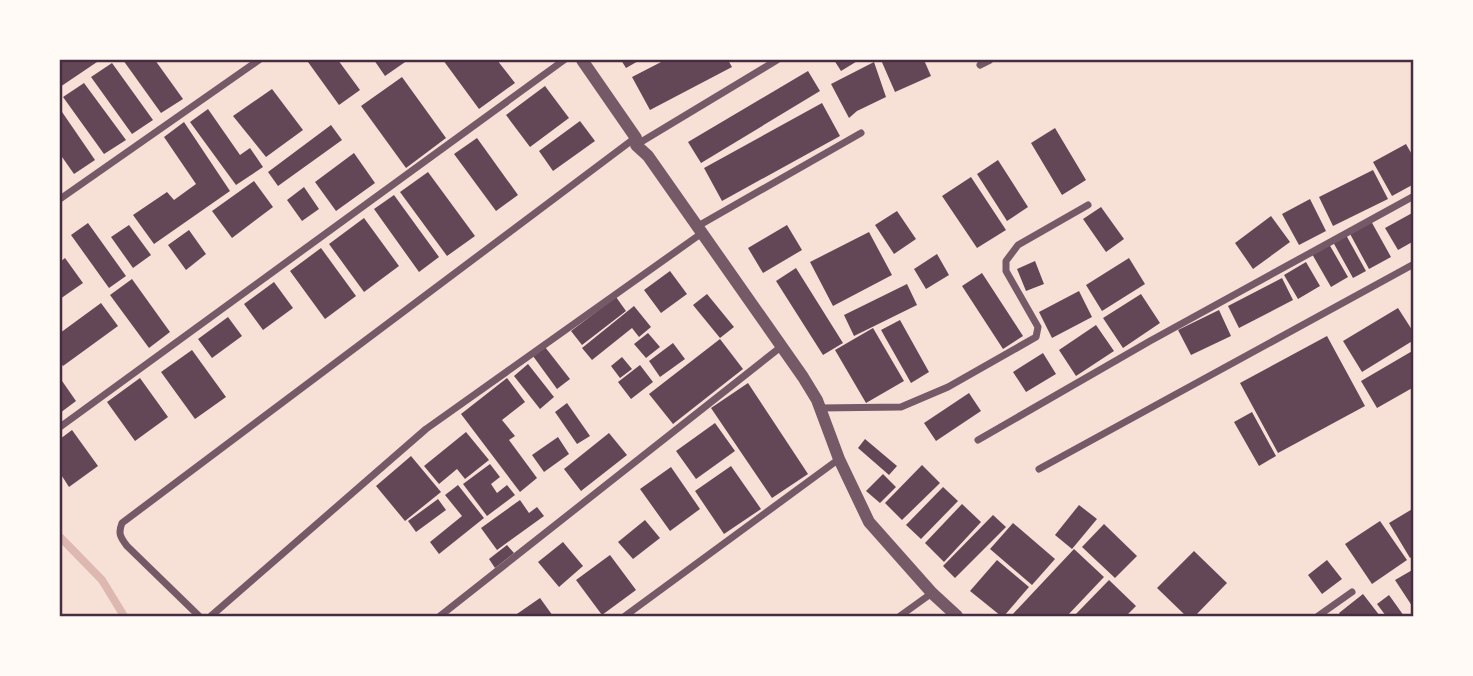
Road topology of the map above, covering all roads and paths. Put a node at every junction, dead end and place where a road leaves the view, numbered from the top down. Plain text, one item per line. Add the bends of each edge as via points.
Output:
1 (259, 60) edge
2 (564, 60) edge
3 (582, 60) edge
4 (777, 60) edge
5 (990, 60) edge
6 (980, 65) dead end
7 (861, 133) dead end
8 (636, 142) junction
9 (1413, 196) edge
10 (60, 198) edge
11 (1088, 205) dead end
12 (700, 230) junction
13 (1413, 264) edge
14 (782, 346) junction
15 (820, 408) junction
16 (60, 427) edge
17 (978, 440) dead end
18 (839, 459) junction
19 (1039, 469) dead end
20 (1352, 592) dead end
21 (932, 593) junction
22 (199, 617) edge
23 (211, 617) edge
24 (440, 617) edge
25 (625, 617) edge
26 (900, 617) edge
27 (957, 617) edge
28 (1318, 617) edge

1 - 10 street
2 - 16 street
3 - 8 street
4 - 8 street
5 - 6 street
7 - 12 street
8 - 12 street
8 - 22 street via 122,523 120,537 127,546
9 - 17 street
11 - 15 street via 1018,245 1006,261 1006,271 1038,327 1036,337 948,387 901,407
12 - 14 street
12 - 23 street via 426,429
13 - 19 street
14 - 15 street
14 - 24 street
15 - 18 street
18 - 21 street via 869,522
18 - 25 street
20 - 28 street
21 - 26 street
21 - 27 street

